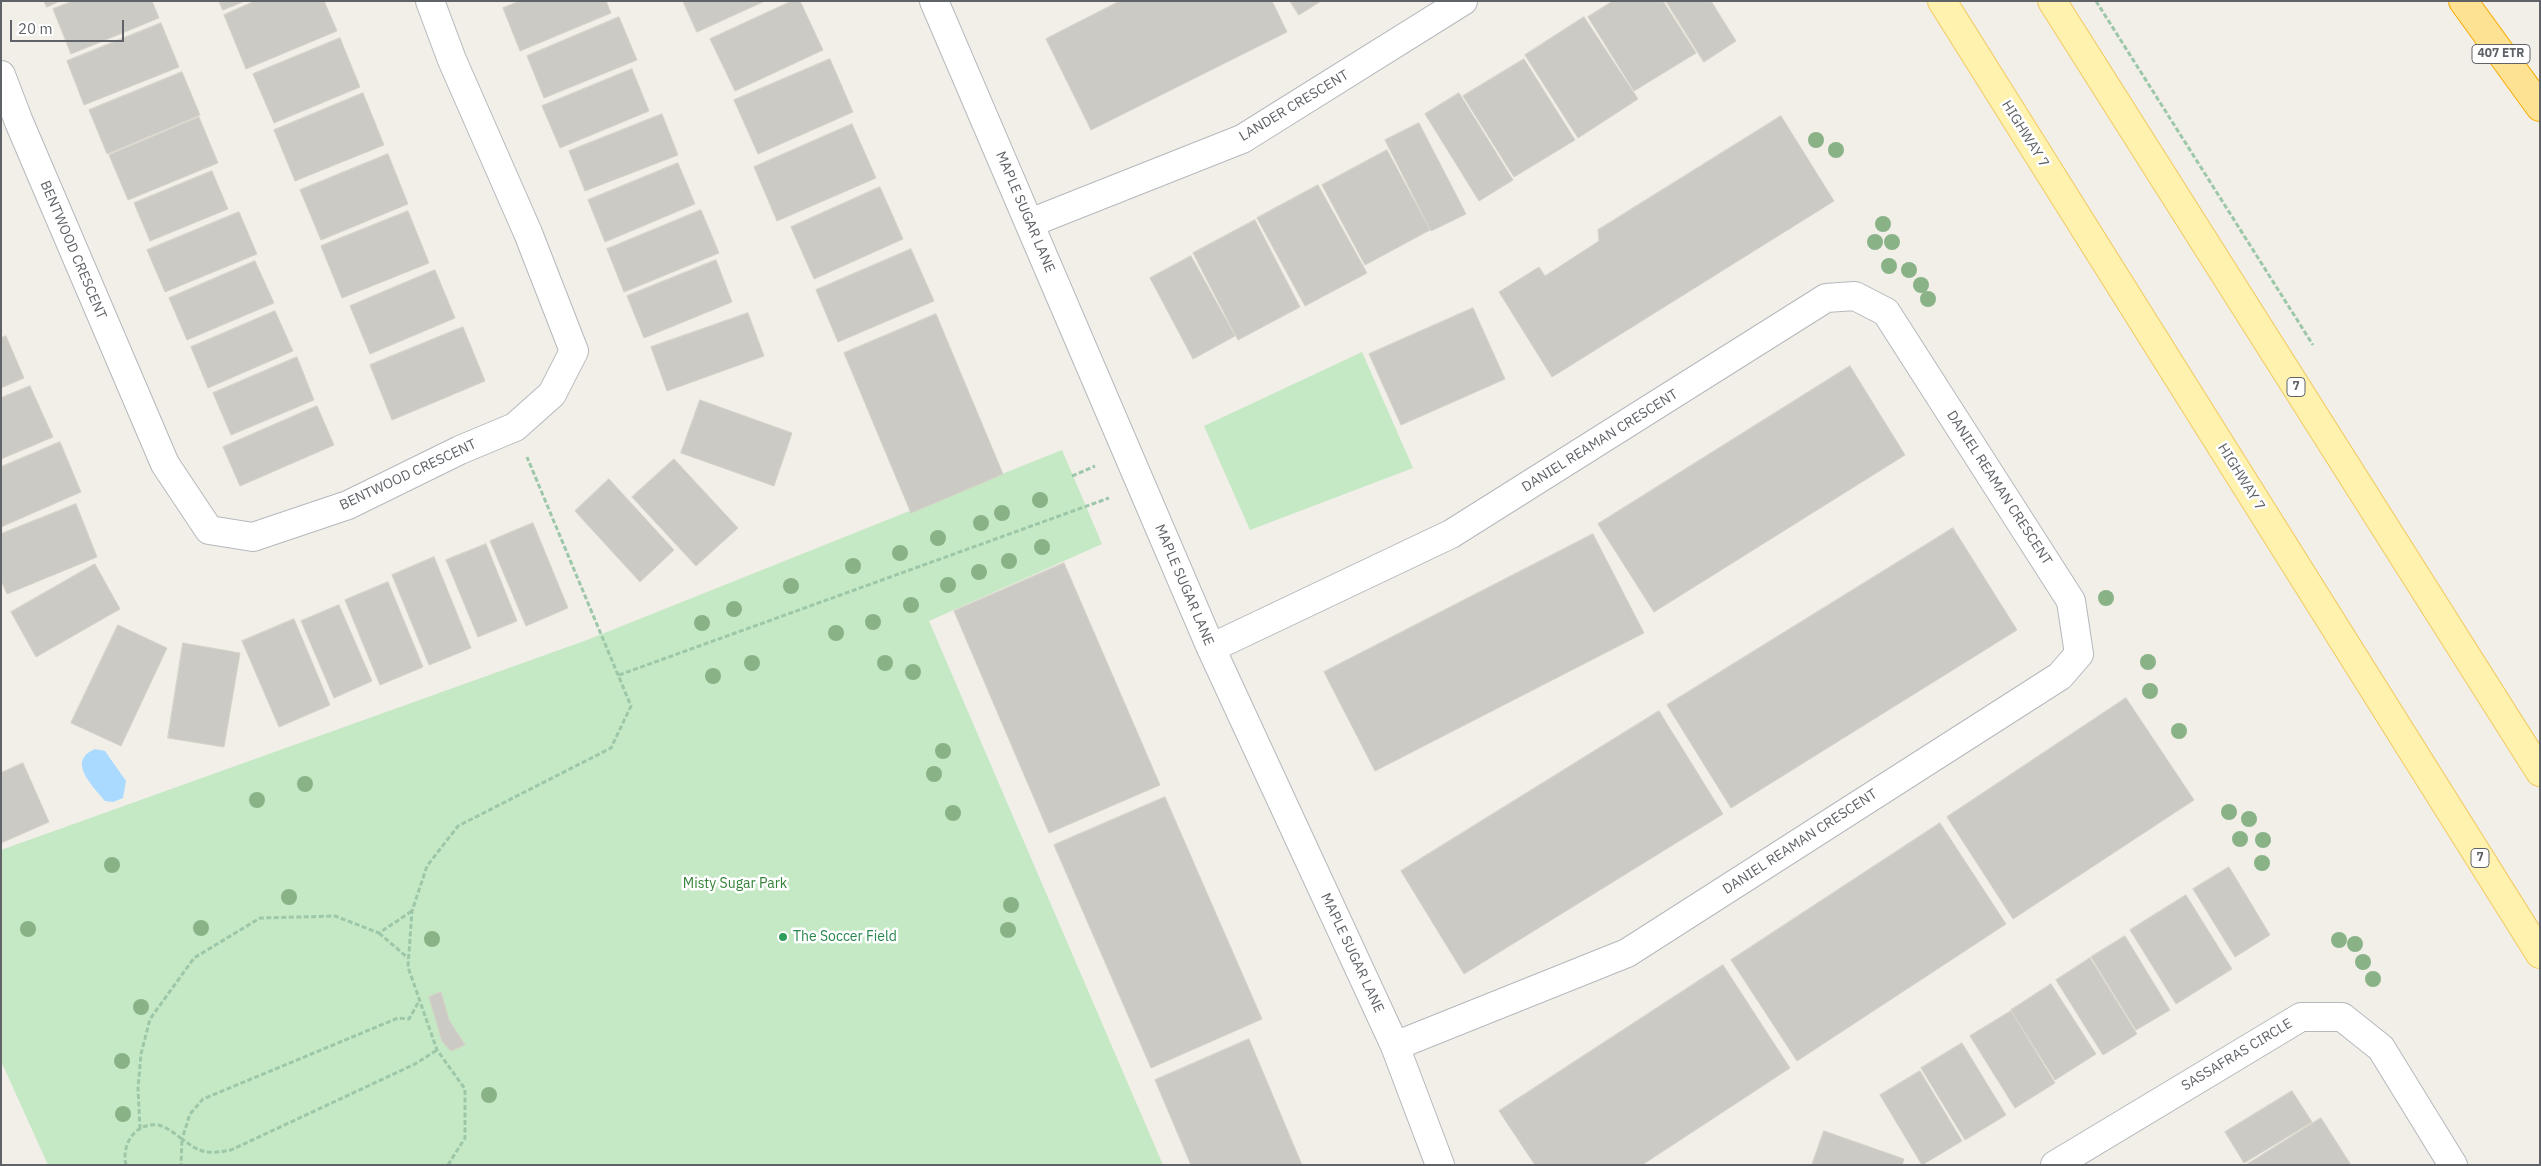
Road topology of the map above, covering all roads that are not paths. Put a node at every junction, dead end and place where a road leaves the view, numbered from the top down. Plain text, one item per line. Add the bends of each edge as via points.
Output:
1 (430, 1) edge
2 (934, 1) edge
3 (1463, 1) edge
4 (1942, 1) edge
5 (2052, 1) edge
6 (2463, 1) edge
7 (1, 75) edge
8 (2540, 107) edge
9 (1030, 223) junction
10 (1211, 648) junction
11 (2540, 772) edge
12 (2540, 954) edge
13 (1395, 1046) junction
14 (1440, 1165) edge
15 (2055, 1165) edge
16 (2453, 1165) edge

1 - 7 street, BENTWOOD CRESCENT via 574,350 552,394 514,427 348,505 253,537 208,530 165,464
2 - 9 street, MAPLE SUGAR LANE
3 - 9 street, LANDER CRESCENT via 1242,139
4 - 12 main road, HIGHWAY 7 / 7
5 - 11 main road, 7
6 - 8 highway, 407 ETR
9 - 10 street, MAPLE SUGAR LANE
10 - 13 street, MAPLE SUGAR LANE
10 - 13 street, DANIEL REAMAN CRESCENT via 1451,534 1826,298 1854,296 1886,312 2071,601 2078,654 2060,676 1627,953
13 - 14 street, MAPLE SUGAR LANE
15 - 16 street, SASSAFRAS CIRCLE via 2301,1017 2342,1017 2381,1048

